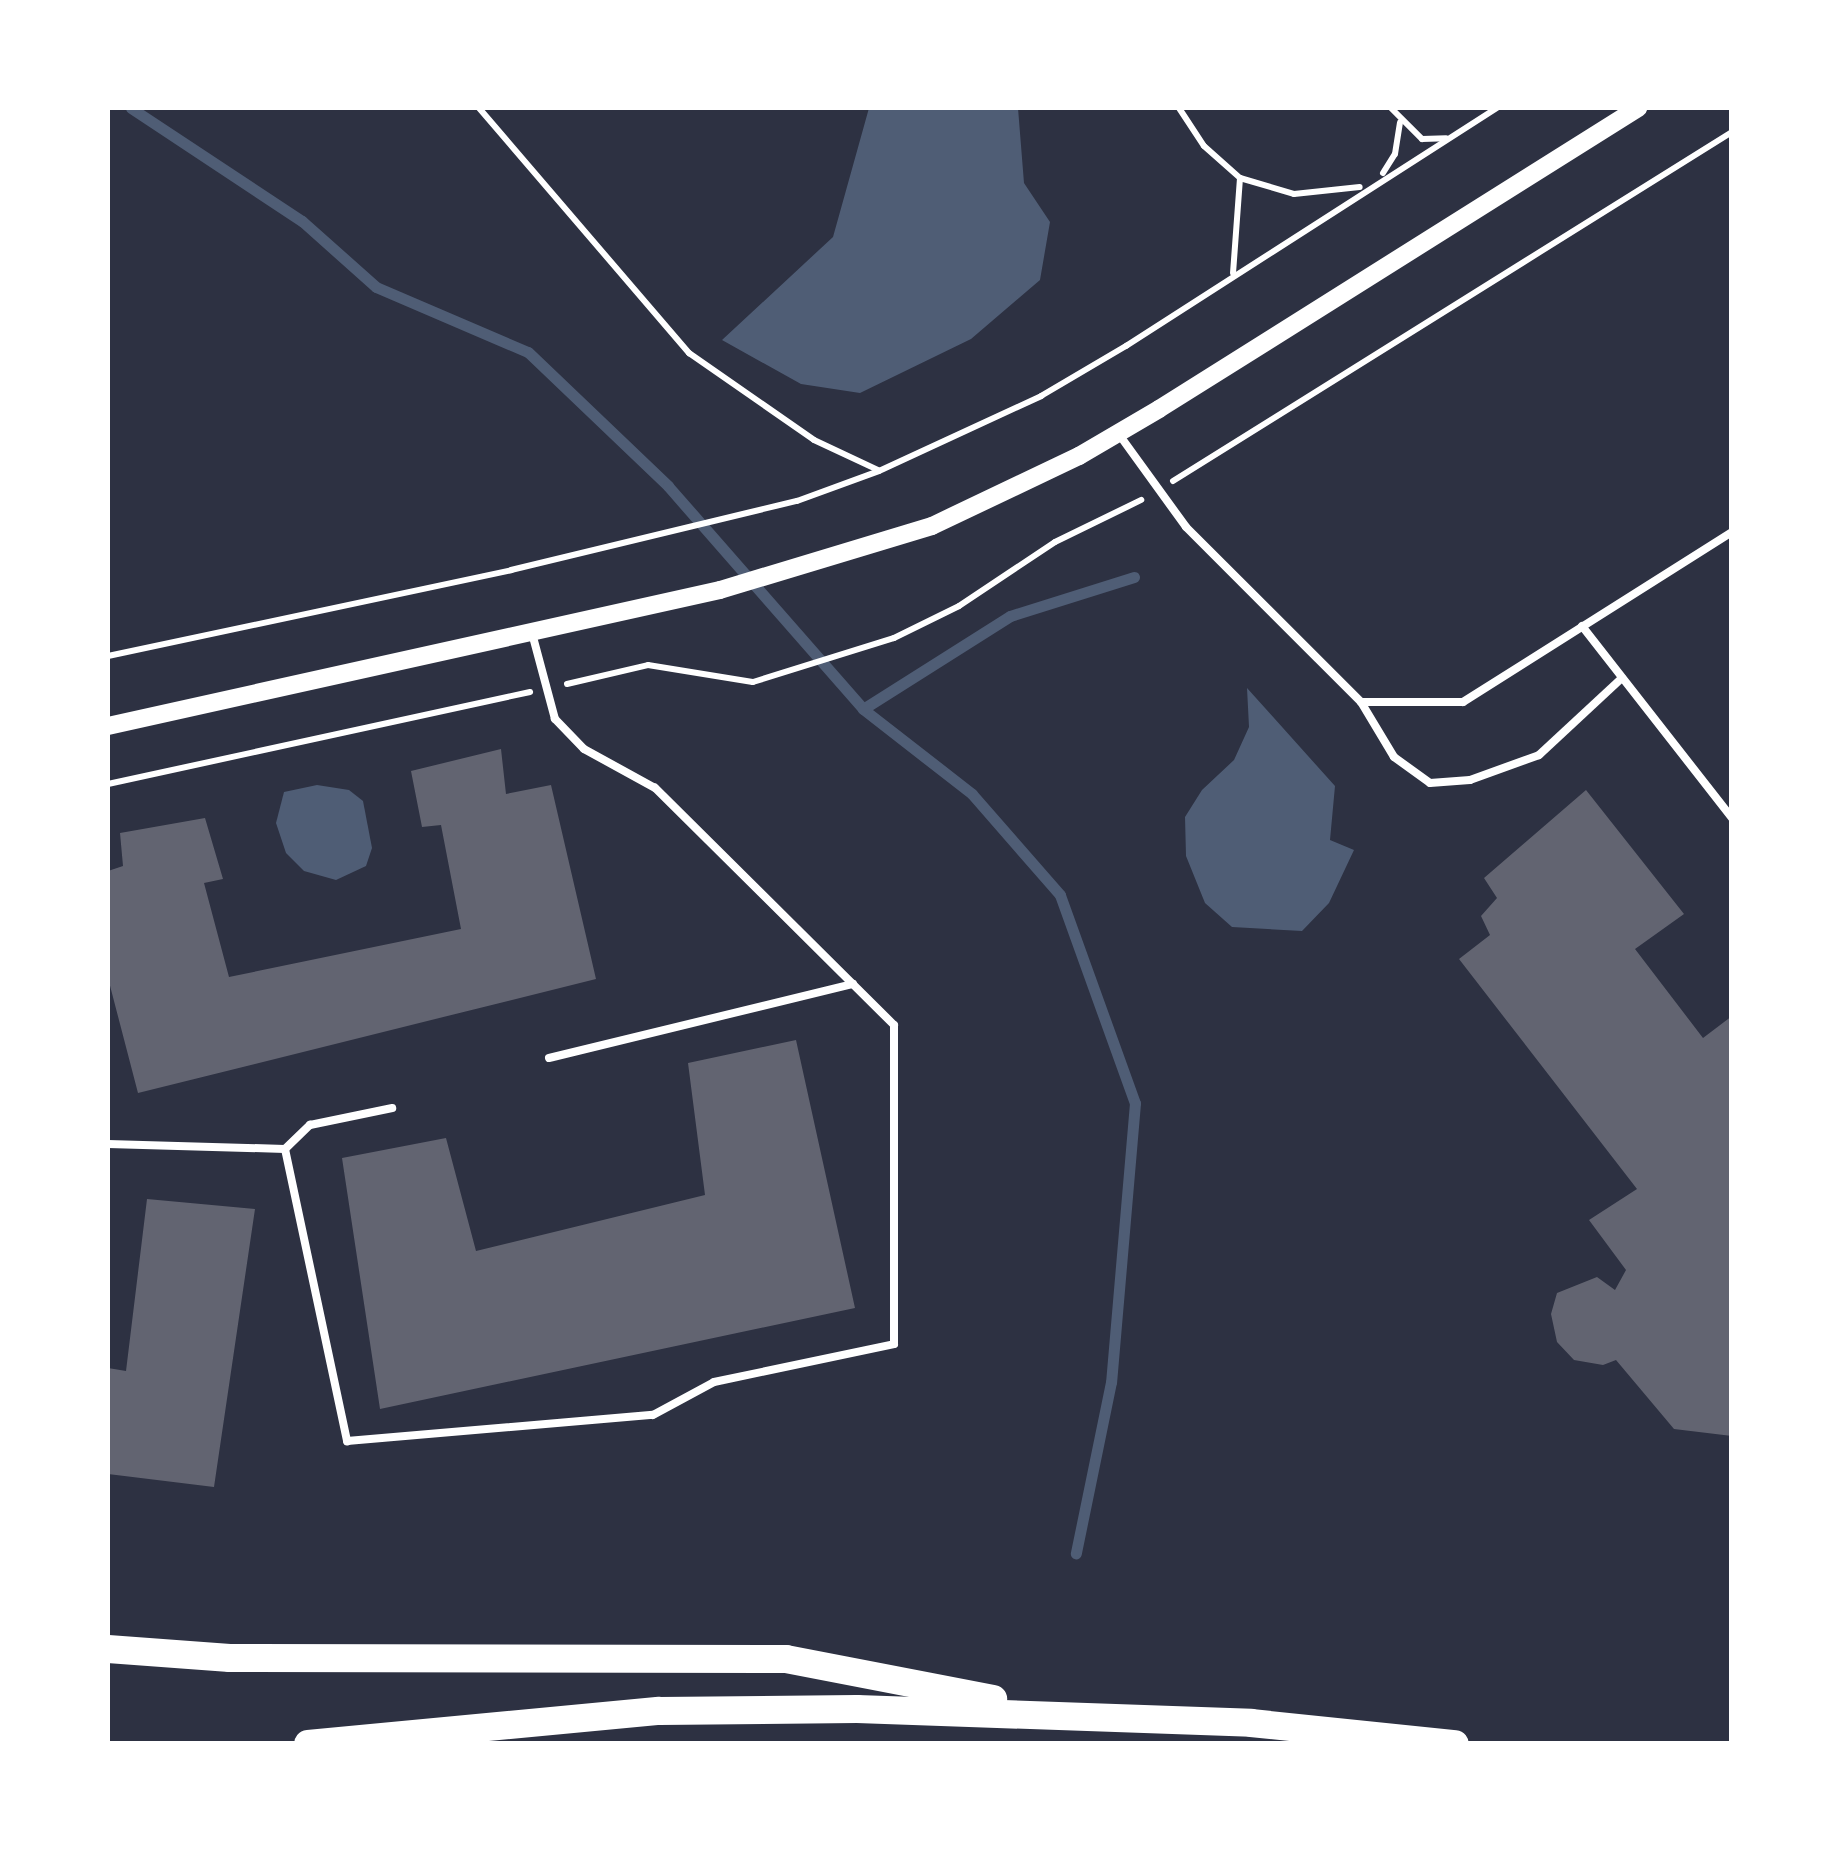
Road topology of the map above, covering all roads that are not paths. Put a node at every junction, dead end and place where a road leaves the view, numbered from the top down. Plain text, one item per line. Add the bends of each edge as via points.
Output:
1 (1638, 108) edge
2 (1118, 433) junction
3 (1732, 532) edge
4 (1582, 626) junction
5 (532, 633) junction
6 (1622, 678) junction
7 (1361, 702) junction
8 (108, 726) edge
9 (1732, 818) edge
10 (853, 984) junction
11 (549, 1058) dead end
12 (392, 1108) dead end
13 (108, 1144) edge
14 (285, 1149) junction
15 (108, 1649) edge
16 (1068, 1713) junction
17 (308, 1744) edge
18 (1454, 1744) edge

1 - 2 street
2 - 5 street via 932,526 720,590
2 - 7 lane via 1186,527
3 - 4 lane
4 - 6 lane
4 - 7 lane via 1463,702
5 - 8 street
5 - 10 lane via 556,719 584,749 654,788
6 - 7 lane via 1539,755 1430,784 1394,757
6 - 9 lane
10 - 11 lane
10 - 14 lane via 894,1025 894,1344 714,1382 653,1416 347,1441
12 - 14 lane via 310,1125
13 - 14 lane
15 - 16 highway via 230,1658 786,1659
16 - 17 highway via 659,1711
16 - 18 highway

